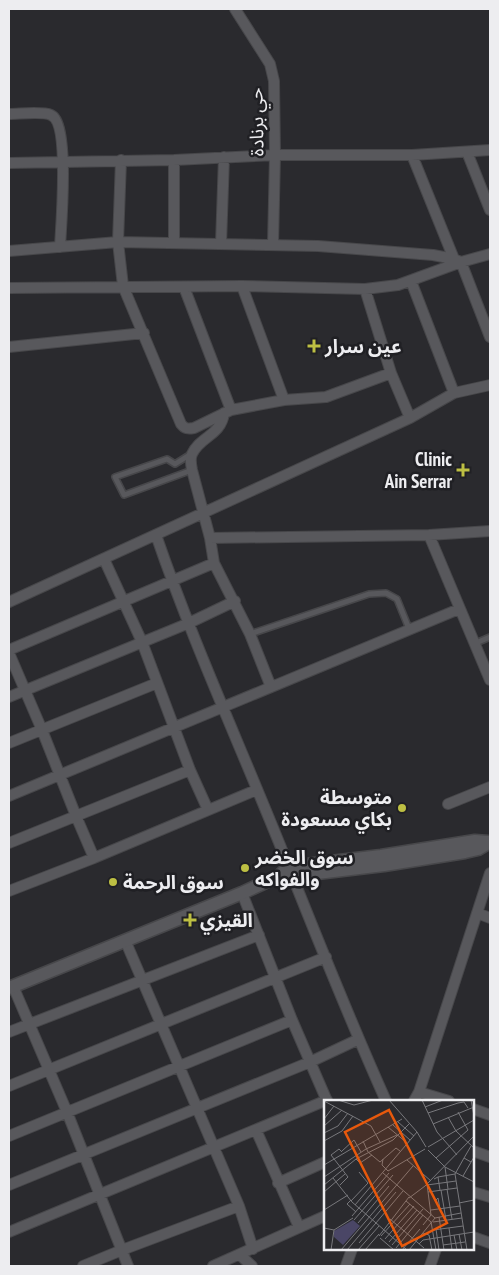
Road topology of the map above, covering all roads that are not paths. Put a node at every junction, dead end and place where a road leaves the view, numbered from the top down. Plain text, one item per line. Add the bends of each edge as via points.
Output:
1 (235, 9) edge
2 (9, 114) edge
3 (490, 150) edge
4 (467, 152) junction
5 (275, 155) junction
6 (412, 155) junction
7 (224, 157) junction
8 (121, 160) junction
9 (174, 160) junction
10 (63, 162) junction
11 (9, 163) edge
12 (490, 210) edge
13 (118, 242) junction
14 (174, 243) junction
15 (222, 244) junction
16 (273, 245) junction
17 (60, 247) junction
18 (9, 251) edge
19 (490, 254) edge
20 (457, 261) junction
21 (411, 281) junction
22 (123, 286) junction
23 (242, 286) junction
24 (184, 287) junction
25 (9, 288) edge
26 (365, 289) junction
27 (144, 333) junction
28 (490, 337) edge
29 (9, 347) edge
30 (391, 373) junction
31 (490, 385) edge
32 (454, 393) junction
33 (284, 400) junction
34 (227, 411) junction
35 (410, 418) junction
36 (192, 453) junction
37 (192, 470) junction
38 (204, 512) junction
39 (490, 531) edge
40 (429, 534) junction
41 (156, 536) junction
42 (210, 538) junction
43 (104, 559) junction
44 (214, 563) junction
45 (172, 581) junction
46 (123, 601) junction
47 (235, 601) junction
48 (9, 602) edge
49 (459, 609) junction
50 (188, 623) junction
51 (410, 631) junction
52 (250, 634) junction
53 (490, 637) edge
54 (142, 642) junction
55 (476, 643) junction
56 (9, 651) edge
57 (490, 680) edge
58 (157, 683) junction
59 (271, 687) junction
60 (24, 690) junction
61 (9, 697) edge
62 (222, 707) junction
63 (174, 727) junction
64 (42, 730) junction
65 (9, 743) edge
66 (190, 770) junction
67 (61, 775) junction
68 (490, 787) edge
69 (256, 790) junction
70 (9, 796) edge
71 (448, 804) dead end
72 (208, 810) junction
73 (76, 816) junction
74 (489, 842) edge
75 (9, 843) edge
76 (94, 858) junction
77 (287, 873) junction
78 (490, 873) edge
79 (9, 890) edge
80 (242, 892) junction
81 (477, 913) junction
82 (490, 918) edge
83 (259, 935) junction
84 (126, 940) junction
85 (326, 957) junction
86 (276, 977) junction
87 (142, 980) junction
88 (11, 987) edge
89 (292, 1020) junction
90 (30, 1024) junction
91 (162, 1025) junction
92 (9, 1032) edge
93 (359, 1039) junction
94 (310, 1062) junction
95 (179, 1066) junction
96 (49, 1070) junction
97 (9, 1086) edge
98 (416, 1096) edge
99 (327, 1100) edge
100 (386, 1100) edge
101 (442, 1100) edge
102 (324, 1102) edge
103 (196, 1108) junction
104 (474, 1109) edge
105 (67, 1112) junction
106 (490, 1115) edge
107 (256, 1130) junction
108 (9, 1136) edge
109 (213, 1148) junction
110 (474, 1151) edge
111 (83, 1154) junction
112 (490, 1157) edge
113 (324, 1162) edge
114 (278, 1183) junction
115 (9, 1185) edge
116 (474, 1192) edge
117 (99, 1194) junction
118 (490, 1197) edge
119 (238, 1206) junction
120 (324, 1216) edge
121 (298, 1227) junction
122 (9, 1232) edge
123 (474, 1237) edge
124 (490, 1243) edge
125 (253, 1249) junction
126 (122, 1250) junction
127 (352, 1250) edge
128 (436, 1250) edge
129 (233, 1260) edge
130 (83, 1266) edge
131 (128, 1266) edge
132 (213, 1266) edge
133 (252, 1266) edge
134 (346, 1266) edge
135 (430, 1266) edge

1 - 5 street, حي برنادة via 270,64 274,81
2 - 10 street via 44,113 58,120
3 - 4 street
4 - 6 street
4 - 12 street
5 - 6 street
5 - 7 street
5 - 16 street, حي برنادة
6 - 20 street
7 - 9 street
7 - 15 street
8 - 9 street
8 - 10 street
8 - 13 street
9 - 14 street
10 - 11 street
10 - 17 street
13 - 14 street
13 - 17 street
13 - 22 street
14 - 15 street
15 - 16 street
16 - 20 street via 433,255
17 - 18 street
19 - 20 street
20 - 21 street
20 - 28 street
21 - 26 street
21 - 32 street
22 - 24 street
22 - 25 street
22 - 27 street
23 - 24 street
23 - 26 street
23 - 33 street
24 - 34 street
26 - 30 street
27 - 29 street
27 - 34 street via 181,424 188,429 194,428
30 - 33 street via 326,397
30 - 35 street
31 - 32 street
32 - 35 street
33 - 34 street
34 - 36 street via 220,426
35 - 38 street
36 - 37 street
36 - 37 lane via 175,464 167,459 115,477 124,495
37 - 38 street
38 - 41 street
38 - 42 street
39 - 40 street
40 - 42 street
40 - 49 street
41 - 43 street
41 - 45 street
42 - 44 street
43 - 46 street
43 - 48 street
44 - 45 street
44 - 47 street
45 - 46 street
45 - 50 street
46 - 54 street
46 - 56 street
47 - 50 street
47 - 52 street
49 - 51 street
49 - 55 street
50 - 54 street
50 - 62 street
51 - 52 lane via 397,599 386,593 368,594
51 - 59 street
52 - 59 street
53 - 55 lane
54 - 58 street
54 - 60 street
55 - 57 street
56 - 60 street
58 - 63 street
58 - 64 street
59 - 62 street
60 - 61 street
60 - 64 street
62 - 63 street
62 - 69 street
63 - 66 street
63 - 67 street
64 - 65 street
64 - 67 street
66 - 72 street
66 - 73 street
67 - 70 street
67 - 73 street
68 - 71 street
69 - 72 street
69 - 77 street
72 - 76 street
73 - 75 street
73 - 76 street
74 - 77 street via 465,852 384,865
76 - 79 street
77 - 80 street
77 - 85 street
78 - 81 street
80 - 83 street
80 - 84 street
81 - 82 street
81 - 98 street
83 - 86 street
83 - 87 street
84 - 87 street
84 - 88 street
85 - 86 street
85 - 93 street
86 - 89 street
86 - 91 street
87 - 90 street
87 - 91 street
88 - 90 street
89 - 94 street
89 - 95 street
90 - 92 street
90 - 96 street
91 - 95 street
91 - 96 street
93 - 94 street
93 - 100 street
94 - 99 street
94 - 103 street
95 - 103 street
95 - 105 street
96 - 97 street
96 - 105 street
98 - 101 street
102 - 107 street
103 - 109 street
103 - 111 street
104 - 106 street
105 - 108 street
105 - 111 street
107 - 109 street
107 - 114 street
109 - 117 street
109 - 119 street
110 - 112 street
111 - 115 street
111 - 117 street
113 - 114 street
114 - 121 street
116 - 118 street
117 - 122 street
117 - 126 street
119 - 125 street
119 - 126 street
120 - 121 street
121 - 125 street
123 - 124 street
125 - 129 street
126 - 130 street
126 - 131 street
127 - 134 street
128 - 135 street
129 - 132 street
129 - 133 street

